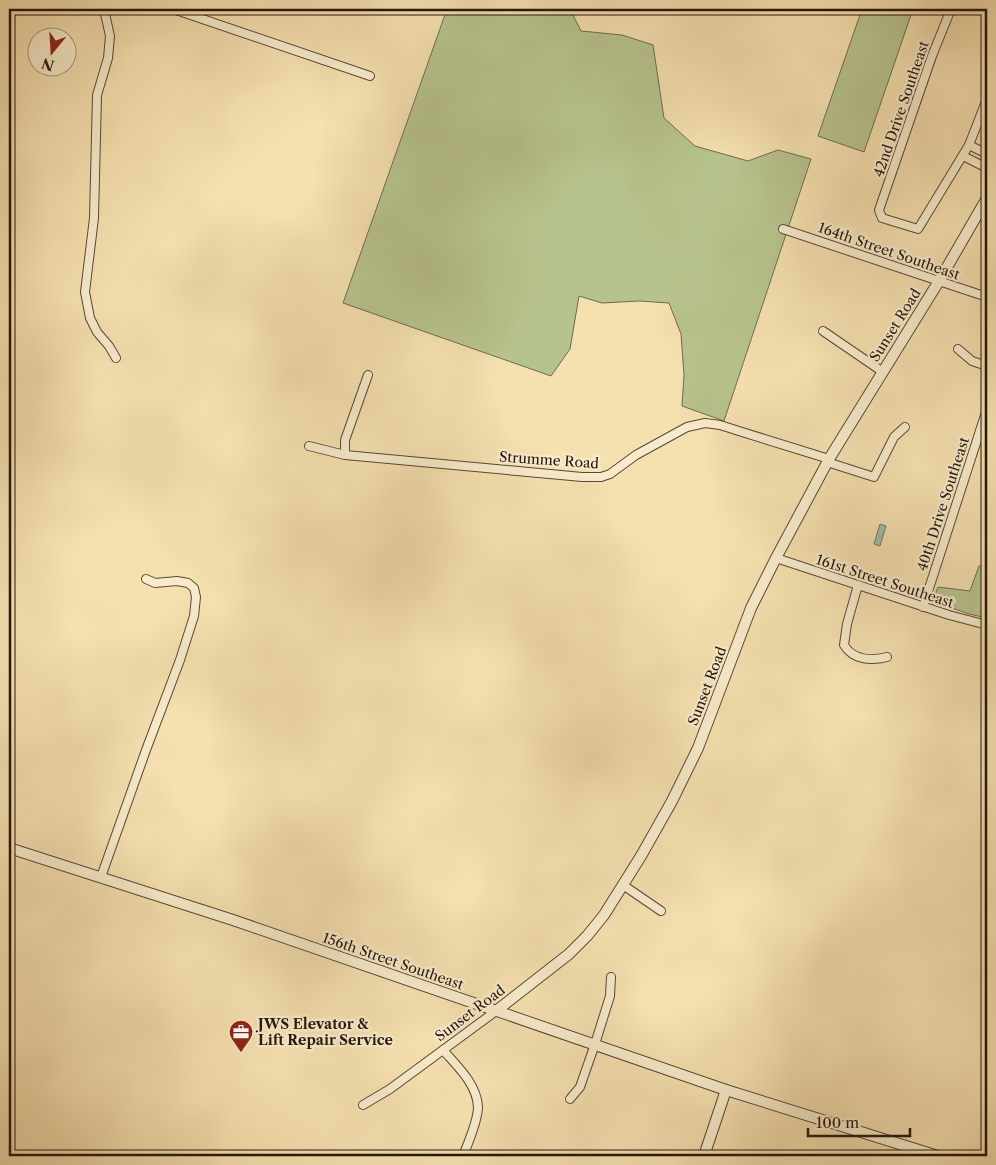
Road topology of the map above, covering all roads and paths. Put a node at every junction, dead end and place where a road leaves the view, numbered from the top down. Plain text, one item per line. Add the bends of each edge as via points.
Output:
1 (104, 9) edge
2 (173, 9) edge
3 (950, 9) edge
4 (370, 76) dead end
5 (987, 98) edge
6 (969, 145) junction
7 (987, 154) edge
8 (963, 156) junction
9 (987, 168) edge
10 (987, 198) edge
11 (783, 229) dead end
12 (939, 281) junction
13 (987, 298) edge
14 (823, 331) dead end
15 (958, 349) dead end
16 (116, 358) dead end
17 (987, 366) edge
18 (883, 372) junction
19 (368, 375) dead end
20 (987, 409) edge
21 (904, 427) dead end
22 (309, 446) dead end
23 (345, 455) junction
24 (828, 460) junction
25 (776, 558) junction
26 (146, 579) dead end
27 (858, 585) junction
28 (923, 606) junction
29 (987, 625) edge
30 (887, 657) dead end
31 (9, 848) edge
32 (101, 877) junction
33 (623, 885) junction
34 (661, 911) dead end
35 (611, 977) dead end
36 (496, 1012) junction
37 (594, 1044) junction
38 (443, 1050) junction
39 (726, 1090) junction
40 (570, 1099) dead end
41 (363, 1105) dead end
42 (463, 1156) edge
43 (704, 1156) edge
44 (938, 1156) edge

1 - 16 street via 110,36 108,58 97,96 94,207 86,297 90,318
2 - 4 street
3 - 8 street, 42nd Drive Southeast via 879,210 882,218 918,229
5 - 6 street
6 - 7 street
6 - 8 street
8 - 9 street
10 - 12 street, Sunset Road
11 - 12 street, 164th Street Southeast
12 - 13 street, 164th Street Southeast
12 - 18 street, Sunset Road
14 - 18 street
15 - 17 street via 972,361
18 - 24 street, Sunset Road
19 - 23 street via 345,440
20 - 28 street, 40th Drive Southeast
21 - 24 street, Strumme Road via 894,437 874,476
22 - 23 street, Strumme Road
23 - 24 street, Strumme Road via 602,477 686,427 706,423
24 - 25 street, Sunset Road
25 - 27 street, 161st Street Southeast
25 - 33 street, Sunset Road via 751,608 698,748 672,801
26 - 32 street via 155,583 188,583 196,596 194,616
27 - 28 street, 161st Street Southeast
27 - 30 street via 844,645 849,653 873,661
28 - 29 street, 161st Street Southeast
31 - 32 street, 156th Street Southeast
32 - 36 street, 156th Street Southeast
33 - 34 street
33 - 36 street, Sunset Road via 588,936
35 - 37 street via 610,996
36 - 37 street, 156th Street Southeast
36 - 38 street, Sunset Road
37 - 39 street, 156th Street Southeast
37 - 40 street via 580,1087
38 - 41 street, Sunset Road
38 - 42 street via 473,1088 478,1107
39 - 43 street
39 - 44 street, 156th Street Southeast

